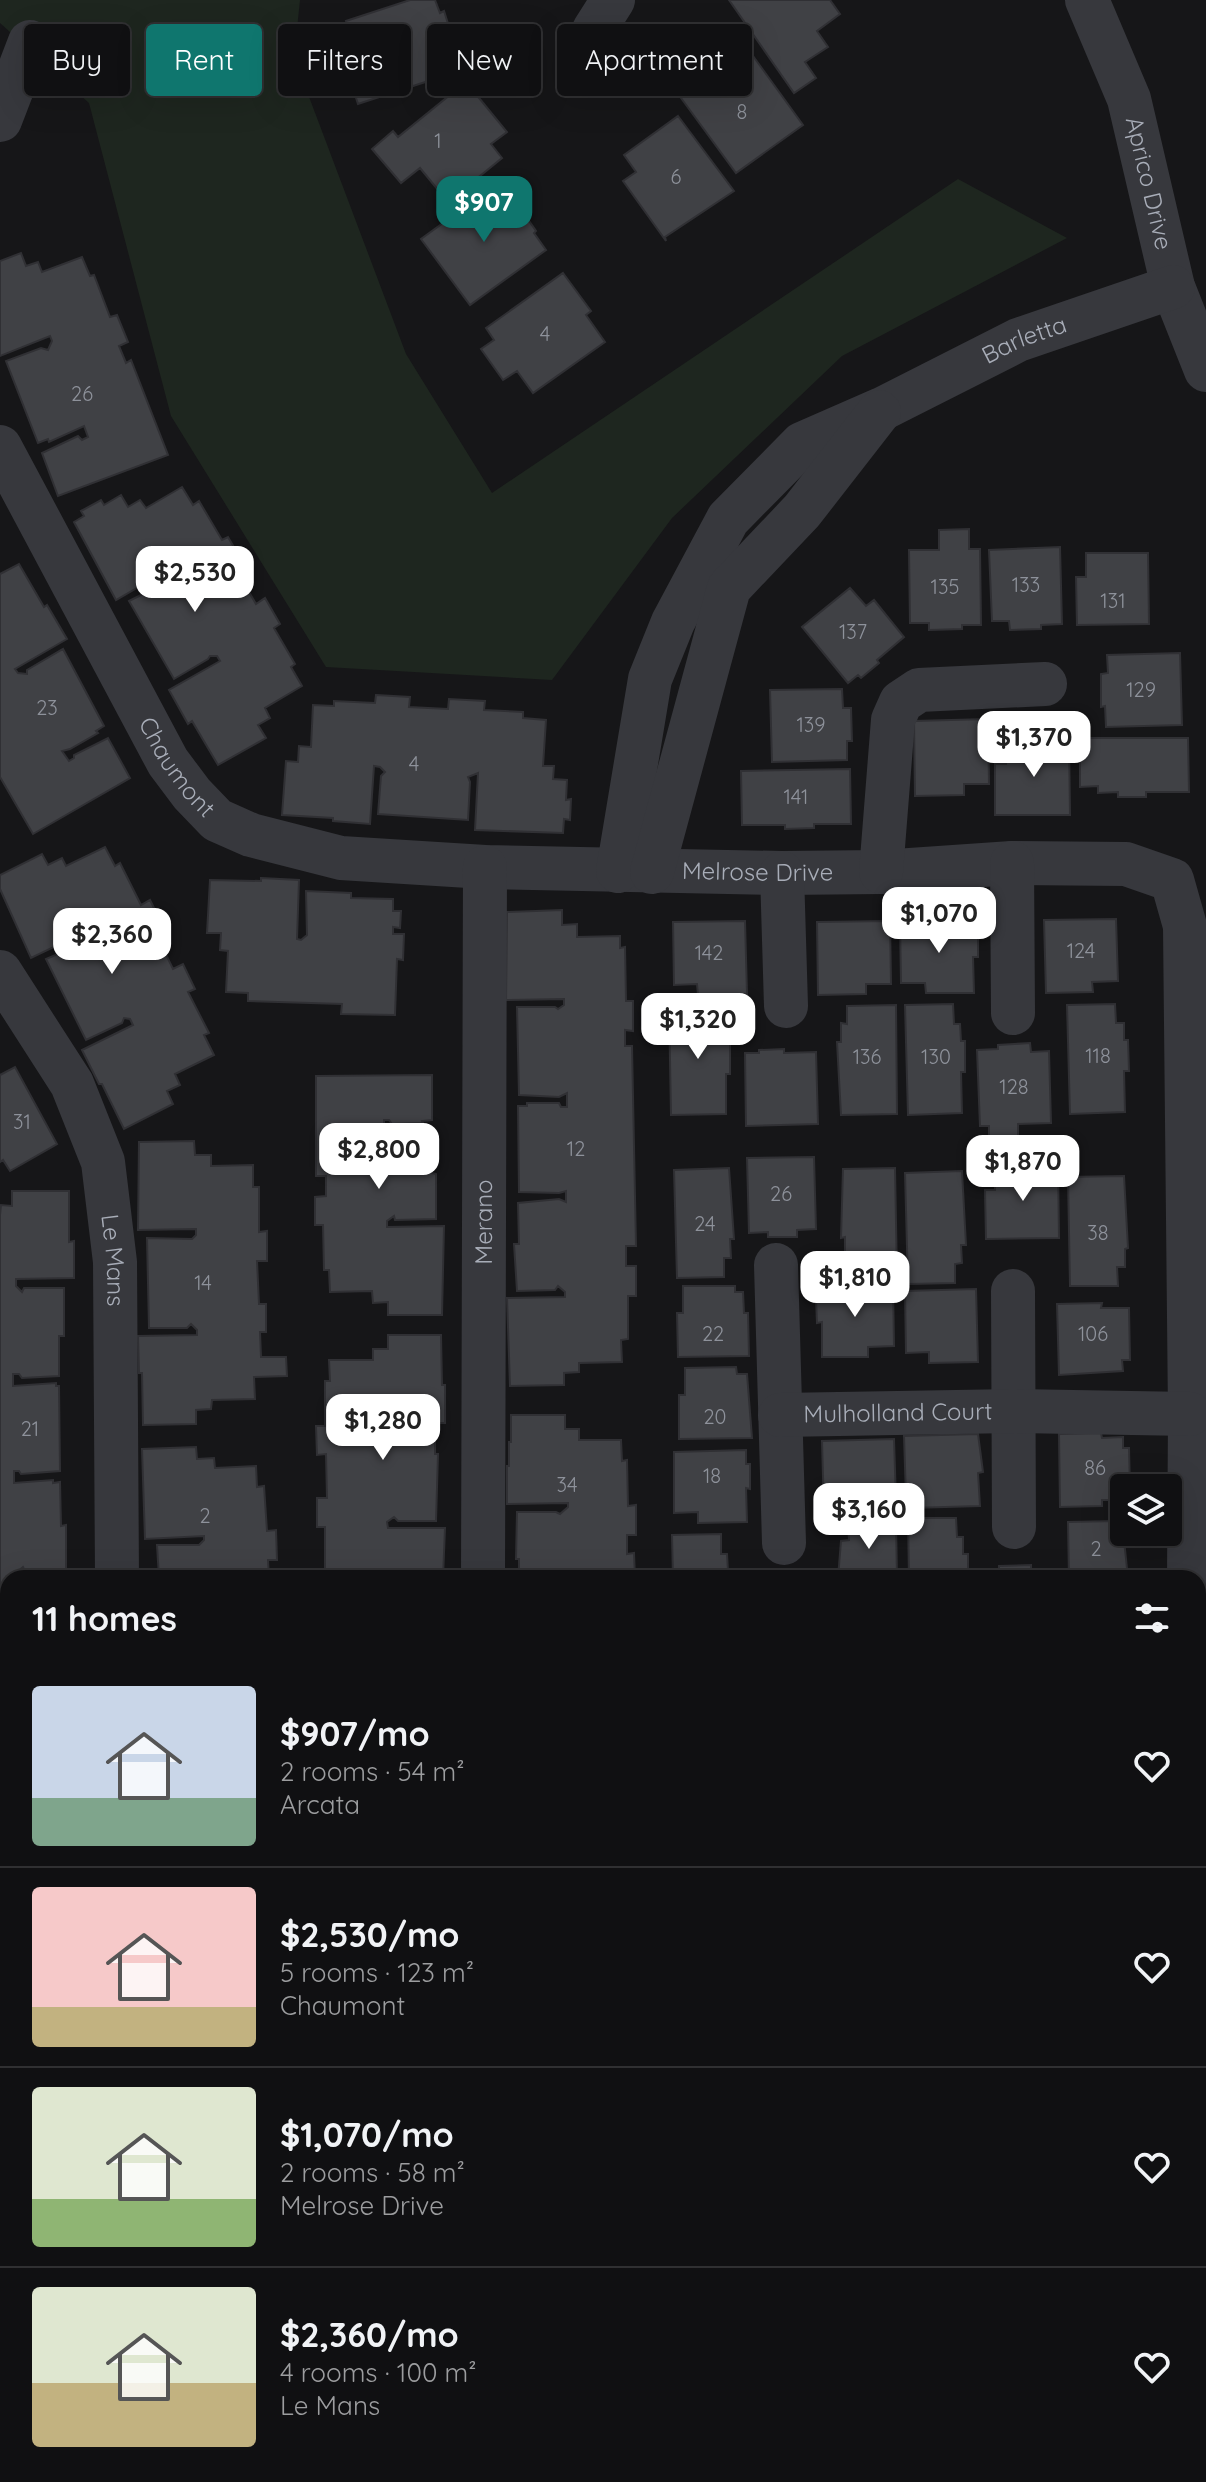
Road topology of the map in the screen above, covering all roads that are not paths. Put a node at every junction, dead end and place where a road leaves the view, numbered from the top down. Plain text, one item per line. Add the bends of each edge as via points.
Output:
1 (1087, 0) edge
2 (24, 58) edge
3 (0, 120) edge
4 (1173, 287) junction
5 (1206, 370) edge
6 (0, 447) edge
7 (1045, 684) dead end
8 (1012, 863) junction
9 (485, 867) junction
10 (635, 871) junction
11 (881, 872) junction
12 (782, 873) junction
13 (0, 972) edge
14 (786, 1006) dead end
15 (1013, 1013) dead end
16 (1196, 1093) edge
17 (776, 1265) dead end
18 (1013, 1291) dead end
19 (1197, 1334) edge
20 (1014, 1411) junction
21 (1190, 1414) junction
22 (780, 1415) junction
23 (1014, 1527) dead end
24 (784, 1543) dead end
25 (1194, 1554) edge
26 (117, 1570) edge
27 (483, 1570) edge

1 - 4 street, Aprico Drive via 1129,99
2 - 3 street
4 - 5 street, Aprico Drive
4 - 10 street, Barletta via 1018,340 882,409 802,511 715,580
6 - 9 street, Chaumont via 168,762 217,820 251,835 341,858
7 - 11 street via 919,690 901,702 893,720
8 - 11 street, Melrose Drive
8 - 15 street
8 - 16 street, Melrose Drive via 1126,864 1172,880 1185,926
9 - 10 street, Chaumont
9 - 27 street, Merano
10 - 12 street, Melrose Drive
11 - 12 street, Melrose Drive
12 - 14 street
13 - 26 street, Le Mans via 72,1084 103,1162 115,1262
16 - 19 street, Melrose Drive
17 - 22 street
18 - 20 street, Mulholland Court
19 - 21 street, Melrose Drive
20 - 21 street, Mulholland Court
20 - 22 street, Mulholland Court
20 - 23 street, Mulholland Court
21 - 25 street, Melrose Drive
22 - 24 street

